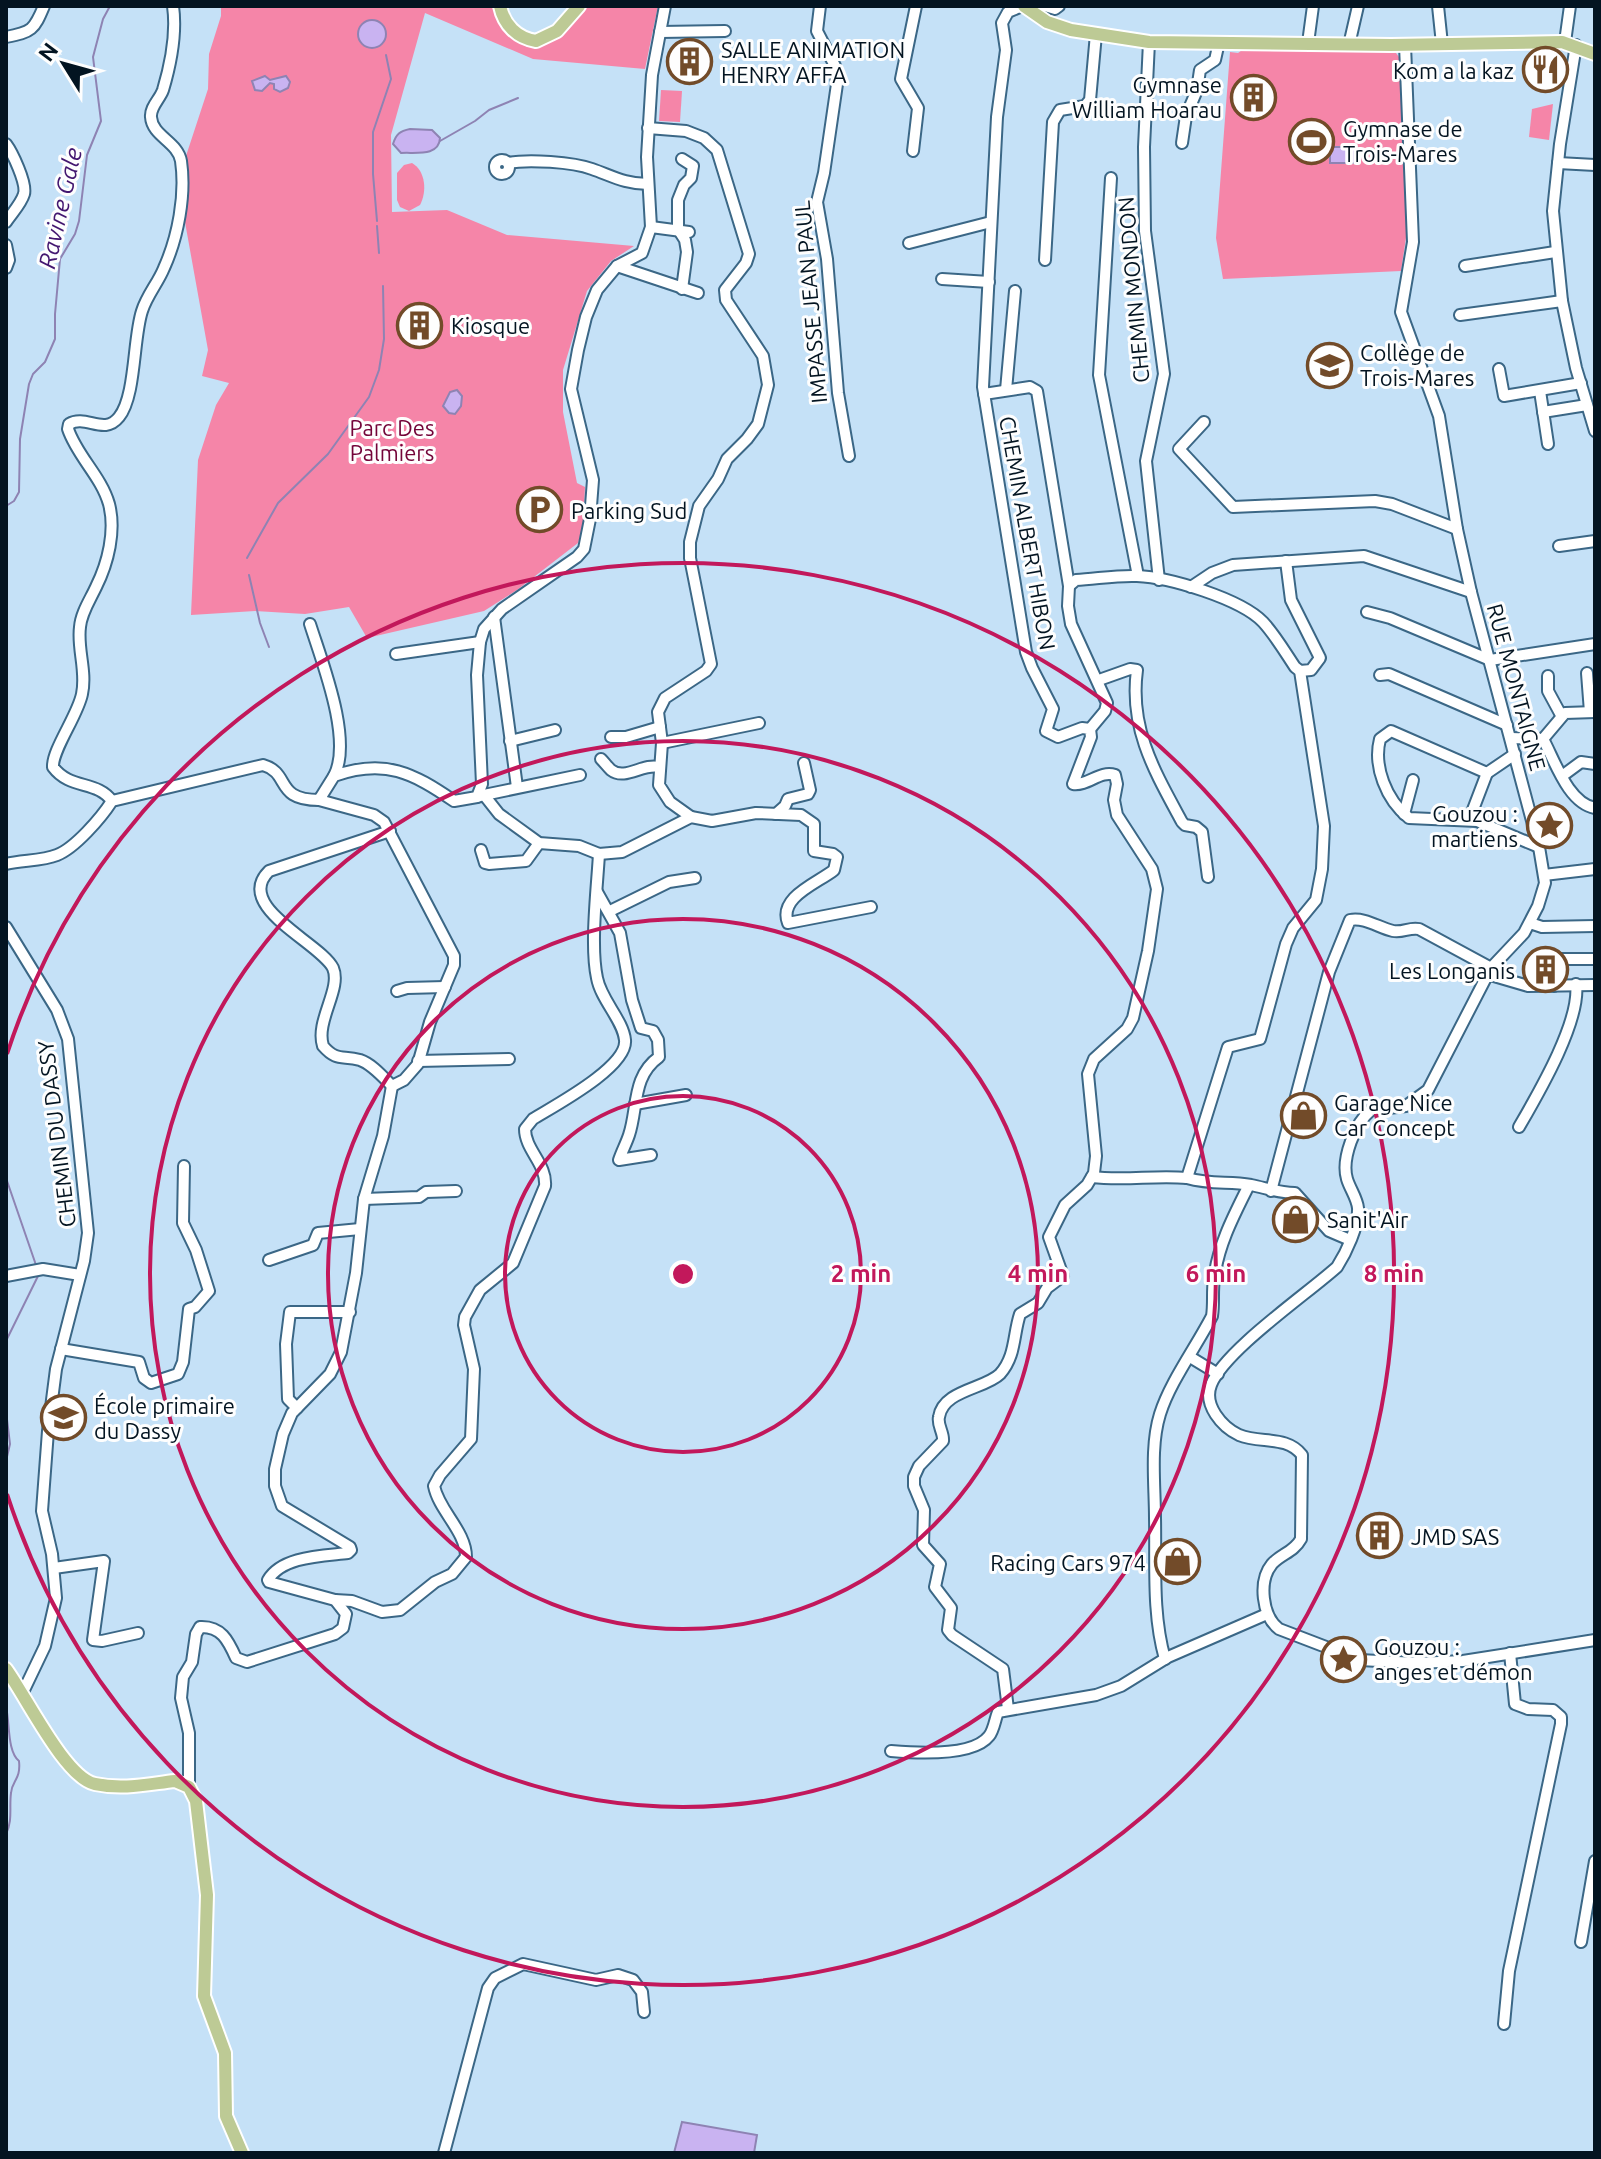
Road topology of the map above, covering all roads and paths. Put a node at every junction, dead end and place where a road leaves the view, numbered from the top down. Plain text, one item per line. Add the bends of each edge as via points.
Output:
1 (44, 6) edge
2 (173, 6) edge
3 (500, 6) edge
4 (579, 6) edge
5 (665, 6) edge
6 (820, 6) edge
7 (916, 6) edge
8 (1023, 6) edge
9 (1045, 6) edge
10 (1059, 6) edge
11 (1313, 6) edge
12 (1358, 6) edge
13 (1438, 6) edge
14 (1570, 6) edge
15 (725, 31) dead end
16 (660, 32) junction
17 (1096, 34) junction
18 (6, 37) edge
19 (1149, 42) junction
20 (1219, 42) junction
21 (1308, 43) junction
22 (1442, 44) junction
23 (1571, 44) junction
24 (1349, 45) junction
25 (1405, 45) junction
26 (1595, 54) edge
27 (648, 128) junction
28 (1182, 143) dead end
29 (6, 144) edge
30 (913, 151) dead end
31 (682, 159) dead end
32 (508, 163) dead end
33 (1558, 163) junction
34 (1595, 165) edge
35 (1111, 178) dead end
36 (648, 184) junction
37 (6, 222) edge
38 (991, 222) junction
39 (651, 227) junction
40 (684, 230) junction
41 (909, 243) dead end
42 (6, 245) edge
43 (1555, 252) junction
44 (1045, 260) dead end
45 (617, 266) junction
46 (1465, 266) dead end
47 (6, 268) edge
48 (942, 279) dead end
49 (989, 282) junction
50 (682, 289) junction
51 (1015, 291) dead end
52 (698, 293) dead end
53 (1562, 301) junction
54 (1460, 315) dead end
55 (1499, 369) dead end
56 (1581, 383) junction
57 (1006, 390) junction
58 (1540, 391) junction
59 (984, 394) junction
60 (1587, 405) junction
61 (1543, 412) junction
62 (1204, 422) dead end
63 (1595, 431) edge
64 (1548, 444) dead end
65 (849, 456) dead end
66 (1457, 529) junction
67 (1595, 541) edge
68 (1559, 546) dead end
69 (1286, 561) junction
70 (1138, 576) junction
71 (1159, 580) junction
72 (1069, 586) junction
73 (1191, 587) junction
74 (1471, 592) junction
75 (1367, 612) dead end
76 (494, 617) junction
77 (310, 624) dead end
78 (480, 642) junction
79 (1595, 644) edge
80 (396, 654) dead end
81 (1490, 660) junction
82 (1300, 671) junction
83 (1587, 673) dead end
84 (1380, 675) dead end
85 (1548, 676) dead end
86 (1099, 680) junction
87 (1592, 712) edge
88 (1561, 715) junction
89 (759, 723) dead end
90 (1507, 725) junction
91 (660, 727) junction
92 (1090, 729) junction
93 (555, 730) dead end
94 (611, 737) dead end
95 (1511, 738) junction
96 (1543, 739) junction
97 (510, 741) junction
98 (662, 743) junction
99 (1515, 754) junction
100 (601, 759) dead end
101 (804, 763) dead end
102 (1595, 764) edge
103 (659, 767) junction
104 (1487, 773) junction
105 (580, 775) dead end
106 (334, 776) junction
107 (1562, 776) junction
108 (1413, 780) dead end
109 (517, 787) junction
110 (481, 796) junction
111 (319, 800) junction
112 (112, 801) junction
113 (1595, 808) edge
114 (776, 814) junction
115 (1404, 814) junction
116 (691, 817) junction
117 (1469, 820) junction
118 (390, 831) junction
119 (539, 843) junction
120 (1539, 847) junction
121 (481, 850) dead end
122 (599, 854) junction
123 (6, 864) edge
124 (1595, 869) edge
125 (1544, 875) junction
126 (1208, 877) dead end
127 (695, 878) dead end
128 (597, 892) junction
129 (871, 907) dead end
130 (610, 911) junction
131 (1530, 923) junction
132 (1595, 926) edge
133 (6, 927) edge
134 (1595, 959) edge
135 (1489, 971) junction
136 (1576, 984) junction
137 (1595, 985) edge
138 (1554, 986) junction
139 (445, 987) junction
140 (397, 991) dead end
141 (636, 1014) junction
142 (617, 1021) junction
143 (509, 1059) dead end
144 (418, 1061) junction
145 (392, 1086) junction
146 (686, 1095) dead end
147 (635, 1104) junction
148 (1519, 1127) dead end
149 (651, 1155) dead end
150 (184, 1166) dead end
151 (1092, 1177) junction
152 (1187, 1178) junction
153 (1249, 1185) junction
154 (456, 1191) dead end
155 (1271, 1191) junction
156 (364, 1199) junction
157 (360, 1229) junction
158 (1350, 1240) junction
159 (269, 1260) dead end
160 (80, 1275) junction
161 (6, 1276) edge
162 (350, 1312) junction
163 (61, 1349) junction
164 (1190, 1357) junction
165 (1218, 1374) junction
166 (297, 1408) junction
167 (54, 1568) junction
168 (335, 1600) junction
169 (1267, 1614) junction
170 (138, 1633) dead end
171 (1595, 1640) edge
172 (1510, 1653) junction
173 (1165, 1659) junction
174 (6, 1669) edge
175 (23, 1692) junction
176 (1008, 1709) junction
177 (891, 1751) dead end
178 (189, 1787) junction
179 (1595, 1861) edge
180 (1581, 1942) dead end
181 (644, 2012) dead end
182 (1504, 2024) dead end
183 (242, 2153) edge
184 (444, 2153) edge

1 - 18 street via 29,31
2 - 112 street via 169,66 151,118 181,158 179,217 164,268 141,313 124,408 111,424 79,420 68,429 110,506 109,549 80,626 85,674 79,708 53,767 64,778 99,789
3 - 4 main road via 513,31 536,41 557,31
5 - 16 street
6 - 65 street, IMPASSE JEAN PAUL via 817,31 835,66 837,84 817,202
7 - 30 street via 901,79 918,108
8 - 17 main road via 1047,22
8 - 38 street, CHEMIN ALBERT HIBON via 1002,20 1006,50
9 - 10 street
11 - 21 street
12 - 24 street
13 - 22 street
14 - 23 street
15 - 16 street
16 - 27 street
17 - 19 main road
17 - 44 street via 1090,100 1085,106 1060,110 1053,122
19 - 20 main road
19 - 71 street, CHEMIN MONDON via 1145,217 1164,374 1146,461
20 - 21 main road
20 - 28 street via 1215,60 1200,70
21 - 24 main road
22 - 23 main road
22 - 25 main road
23 - 26 main road
23 - 33 street
24 - 25 main road
25 - 66 street, RUE MONTAIGNE via 1413,242 1401,312 1439,416
27 - 36 street
27 - 91 street via 686,131 717,150 749,254 725,290 726,300 763,356 768,385 758,424 727,459 699,506 690,542 711,664 661,702
29 - 37 street via 24,187
31 - 40 street via 691,163 693,174 680,192
32 - 36 street via 578,165 618,181
33 - 34 street
33 - 43 street
35 - 70 street via 1099,375
36 - 39 street
38 - 41 street
38 - 49 street, CHEMIN ALBERT HIBON
39 - 40 street
39 - 45 street via 642,253
40 - 50 street
42 - 47 street
43 - 46 street
43 - 53 street
45 - 50 street
45 - 76 street via 597,290 586,317 571,389 593,480 584,549
48 - 49 street
49 - 59 street, CHEMIN ALBERT HIBON
50 - 52 street
51 - 57 street
53 - 54 street
53 - 56 street
55 - 58 street via 1504,396
56 - 58 street
56 - 60 street
57 - 59 street
57 - 72 street via 1037,391
58 - 61 street
59 - 92 street, CHEMIN ALBERT HIBON via 1024,643 1053,709 1046,731 1058,737
60 - 61 street
60 - 63 street
61 - 64 street
62 - 66 street via 1180,451 1233,507 1375,501
66 - 74 street, RUE MONTAIGNE
67 - 68 street
69 - 73 street via 1233,565
69 - 74 street via 1364,556
69 - 82 street via 1291,600 1320,658 1311,670
70 - 71 street
70 - 72 street via 1076,580
71 - 73 street
72 - 86 street via 1071,624
73 - 82 street via 1256,615
74 - 81 street, RUE MONTAIGNE
75 - 81 street
76 - 78 street
76 - 97 street
77 - 106 street via 341,733
78 - 80 street
78 - 110 street
79 - 81 street
81 - 90 street, RUE MONTAIGNE
82 - 152 street via 1324,826 1320,891 1289,935 1260,1039 1228,1047
83 - 87 street
84 - 90 street via 1389,674
85 - 88 street via 1548,691
86 - 92 street via 1107,707
86 - 126 street via 1137,670 1136,718 1145,751 1182,822 1202,832
87 - 88 street
88 - 96 street
89 - 98 street
90 - 95 street, RUE MONTAIGNE
91 - 94 street
91 - 98 street
92 - 151 street via 1073,784 1115,775 1117,815 1152,869 1157,889 1133,1018 1094,1059 1088,1074 1096,1156
93 - 97 street
95 - 96 street
95 - 99 street, RUE MONTAIGNE
96 - 107 street
97 - 109 street
98 - 103 street
99 - 104 street
99 - 120 street, RUE MONTAIGNE
100 - 103 street via 623,774
101 - 114 street via 808,794 788,799
102 - 107 street via 1581,762
103 - 116 street via 661,792
104 - 115 street via 1388,731 1380,739 1377,765
104 - 117 street
105 - 109 street
106 - 110 street via 392,770 419,777 454,801
106 - 111 street
107 - 113 street via 1580,802
108 - 115 street
109 - 110 street
110 - 119 street
111 - 112 street via 298,799 272,768 263,765
111 - 118 street via 374,815
112 - 123 street via 56,856
114 - 116 street via 712,821
114 - 129 street via 810,819 814,851 837,857 834,870 787,908 788,923
115 - 117 street via 1414,820
116 - 122 street via 622,852
117 - 120 street
118 - 139 street via 452,949 454,965
118 - 145 street via 269,871 260,889 283,924 333,968 321,1029 323,1046 336,1058 360,1060
119 - 121 street via 526,861 489,864
119 - 122 street via 579,846
120 - 125 street, RUE MONTAIGNE
122 - 128 street
124 - 125 street
125 - 131 street, RUE MONTAIGNE
127 - 130 street via 669,882
128 - 130 street
128 - 142 street via 595,966
130 - 141 street via 620,933
131 - 132 street
131 - 135 street, RUE MONTAIGNE
133 - 160 street, CHEMIN DU DASSY via 57,1010 68,1039 88,1233
134 - 138 street via 1558,959
135 - 138 street via 1519,985
135 - 155 street via 1419,929 1397,932 1350,920 1329,972
135 - 158 street, RUE MONTAIGNE via 1428,1090 1406,1106 1371,1110 1359,1123 1345,1170 1358,1208
136 - 137 street
136 - 138 street
136 - 148 street via 1575,1010
139 - 140 street
139 - 144 street
141 - 142 street
141 - 147 street via 641,1028 653,1031 658,1040 659,1057 637,1086
142 - 168 street via 625,1039 618,1059 525,1129 545,1186 513,1263 480,1290 465,1317 474,1369 471,1439 434,1486 466,1549 464,1562 400,1610 382,1612
143 - 144 street
144 - 145 street
145 - 156 street
146 - 147 street
147 - 149 street via 619,1160
150 - 163 street via 183,1223 209,1291 189,1309 178,1374 151,1383 139,1362
151 - 152 street
151 - 176 street via 1065,1205 1049,1237 1063,1276 1020,1314 1014,1346 1000,1373 961,1392 941,1411 943,1441 915,1473 914,1486 924,1510 921,1540 940,1564 935,1587 951,1608 947,1626 952,1635 1003,1669
152 - 153 street
153 - 155 street
153 - 164 street via 1218,1257 1212,1316
154 - 156 street
155 - 158 street via 1295,1193 1329,1231
156 - 157 street
157 - 159 street via 318,1233 313,1245
157 - 162 street
158 - 165 street, RUE MONTAIGNE via 1337,1267 1238,1350
160 - 161 street via 38,1270
160 - 163 street, CHEMIN DU DASSY
162 - 166 street via 330,1374
162 - 166 street via 290,1312 288,1399
163 - 167 street, CHEMIN DU DASSY via 42,1511
164 - 165 street
164 - 173 street via 1159,1417 1154,1457 1156,1601
165 - 169 street via 1209,1397 1220,1421 1240,1435 1295,1446 1302,1455 1301,1539 1266,1574
166 - 168 street via 283,1434 275,1469 277,1500 351,1550 305,1558 276,1570 268,1580
167 - 170 street via 104,1561 93,1640
167 - 175 street, CHEMIN DU DASSY via 56,1598 45,1646
168 - 178 street via 346,1614 343,1628 335,1634 247,1662 236,1658 224,1634 200,1627 181,1698 189,1733
169 - 172 street via 1279,1629 1360,1660 1430,1663
169 - 173 street
171 - 172 street
172 - 182 street via 1515,1704 1553,1710 1561,1724 1509,1971
173 - 176 street via 1096,1695
174 - 175 main road
175 - 178 main road via 65,1761 86,1782 122,1787 175,1781
176 - 177 street via 998,1712 991,1735 982,1742 933,1755
178 - 183 main road via 196,1801 207,1895 204,1996 225,2053 227,2122
179 - 180 street
181 - 184 street via 642,1992 633,1980 618,1975 596,1980 523,1964 495,1978

